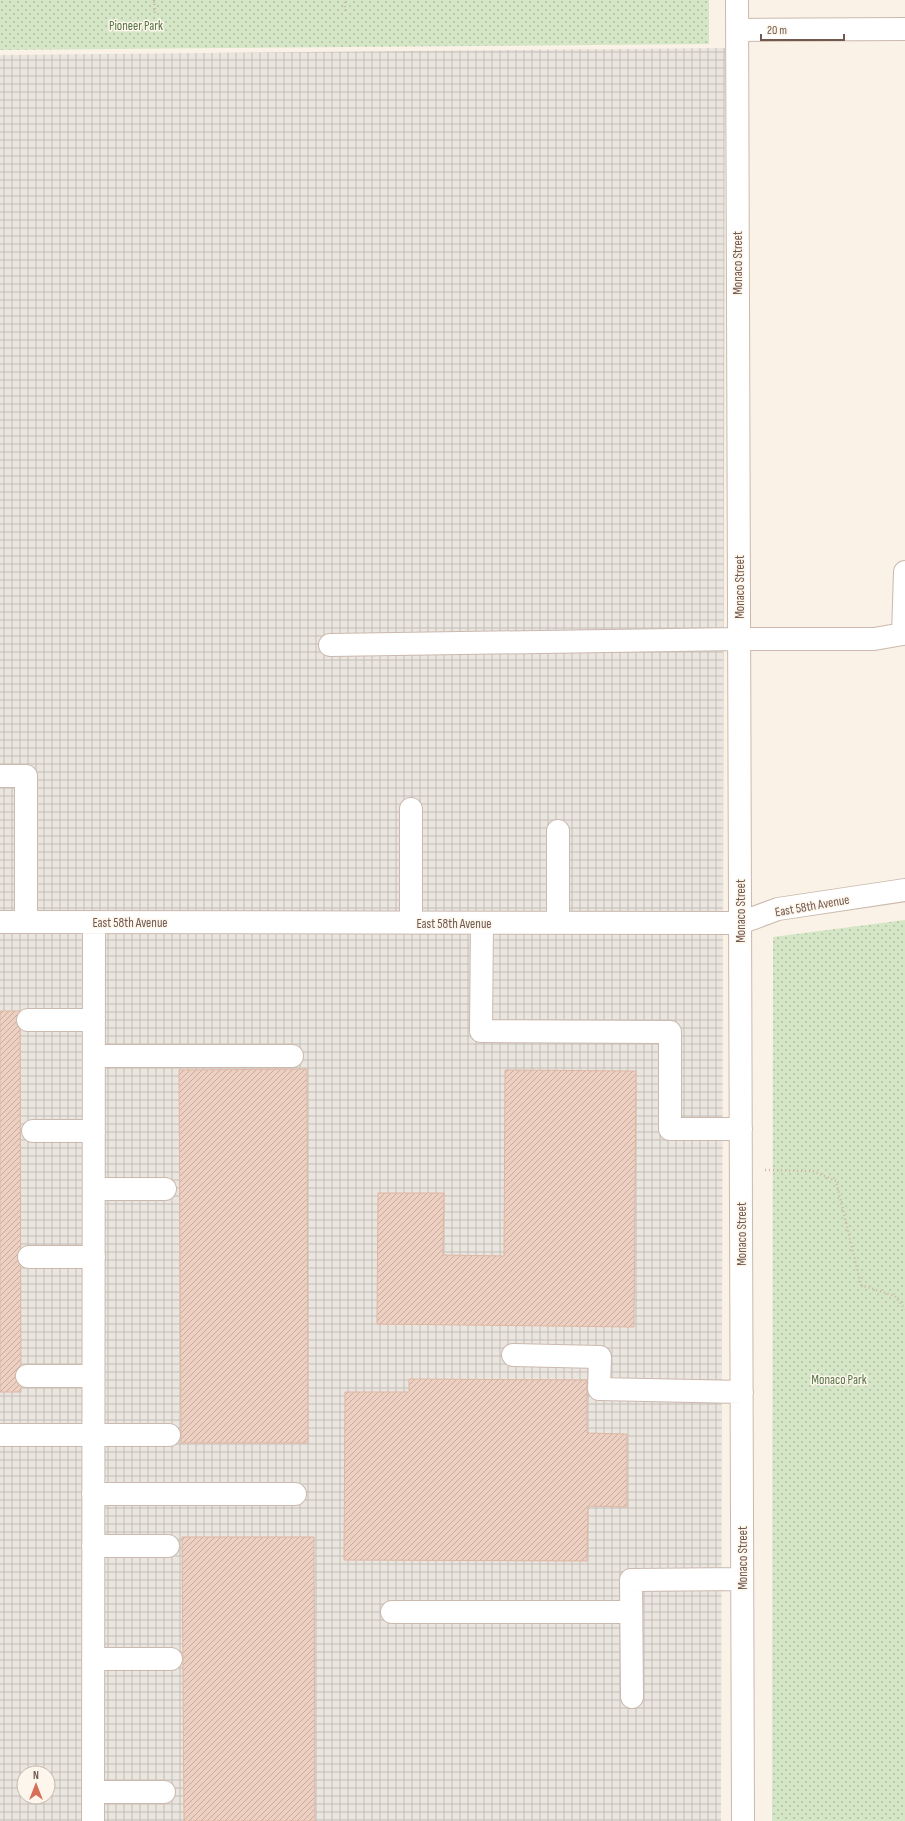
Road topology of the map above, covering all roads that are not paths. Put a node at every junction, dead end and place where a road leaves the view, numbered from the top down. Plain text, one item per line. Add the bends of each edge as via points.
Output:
1 (736, 0) edge
2 (905, 29) edge
3 (737, 30) junction
4 (905, 572) edge
5 (739, 639) junction
6 (330, 645) dead end
7 (0, 776) edge
8 (411, 809) dead end
9 (558, 831) dead end
10 (905, 890) edge
11 (0, 922) edge
12 (26, 922) junction
13 (94, 922) junction
14 (411, 923) junction
15 (482, 923) junction
16 (558, 923) junction
17 (740, 923) junction
18 (28, 1020) dead end
19 (94, 1020) junction
20 (94, 1056) junction
21 (292, 1056) dead end
22 (741, 1129) junction
23 (33, 1131) dead end
24 (94, 1131) junction
25 (94, 1188) junction
26 (165, 1188) dead end
27 (29, 1257) dead end
28 (94, 1257) junction
29 (513, 1355) dead end
30 (27, 1376) dead end
31 (93, 1376) junction
32 (742, 1392) junction
33 (0, 1435) edge
34 (93, 1435) junction
35 (169, 1435) dead end
36 (93, 1494) junction
37 (295, 1494) dead end
38 (93, 1546) junction
39 (168, 1546) dead end
40 (742, 1579) junction
41 (392, 1612) dead end
42 (632, 1612) junction
43 (93, 1659) junction
44 (171, 1659) dead end
45 (632, 1697) dead end
46 (93, 1792) junction
47 (164, 1792) dead end
48 (93, 1821) edge
49 (743, 1821) edge

1 - 3 street, Monaco Street
2 - 3 street
3 - 5 street, Monaco Street
4 - 5 street via 903,634 874,639
5 - 6 street
5 - 17 street, Monaco Street
7 - 12 street via 26,776
8 - 14 street
9 - 16 street
10 - 17 street, East 58th Avenue via 778,909
11 - 12 street, East 58th Avenue
12 - 13 street, East 58th Avenue
13 - 14 street, East 58th Avenue
13 - 19 street
14 - 15 street, East 58th Avenue
15 - 16 street, East 58th Avenue
15 - 22 street via 481,1031 670,1032 670,1129
16 - 17 street, East 58th Avenue
17 - 22 street, Monaco Street
18 - 19 street
19 - 20 street
20 - 21 street
20 - 24 street
22 - 32 street, Monaco Street
23 - 24 street
24 - 25 street
25 - 26 street
25 - 28 street
27 - 28 street
28 - 31 street
29 - 32 street via 600,1357 599,1389
30 - 31 street
31 - 34 street
32 - 40 street, Monaco Street
33 - 34 street
34 - 35 street
34 - 36 street
36 - 37 street
36 - 38 street
38 - 39 street
38 - 43 street
40 - 42 street via 631,1580
40 - 49 street, Monaco Street
41 - 42 street
42 - 45 street
43 - 44 street
43 - 46 street
46 - 47 street
46 - 48 street

